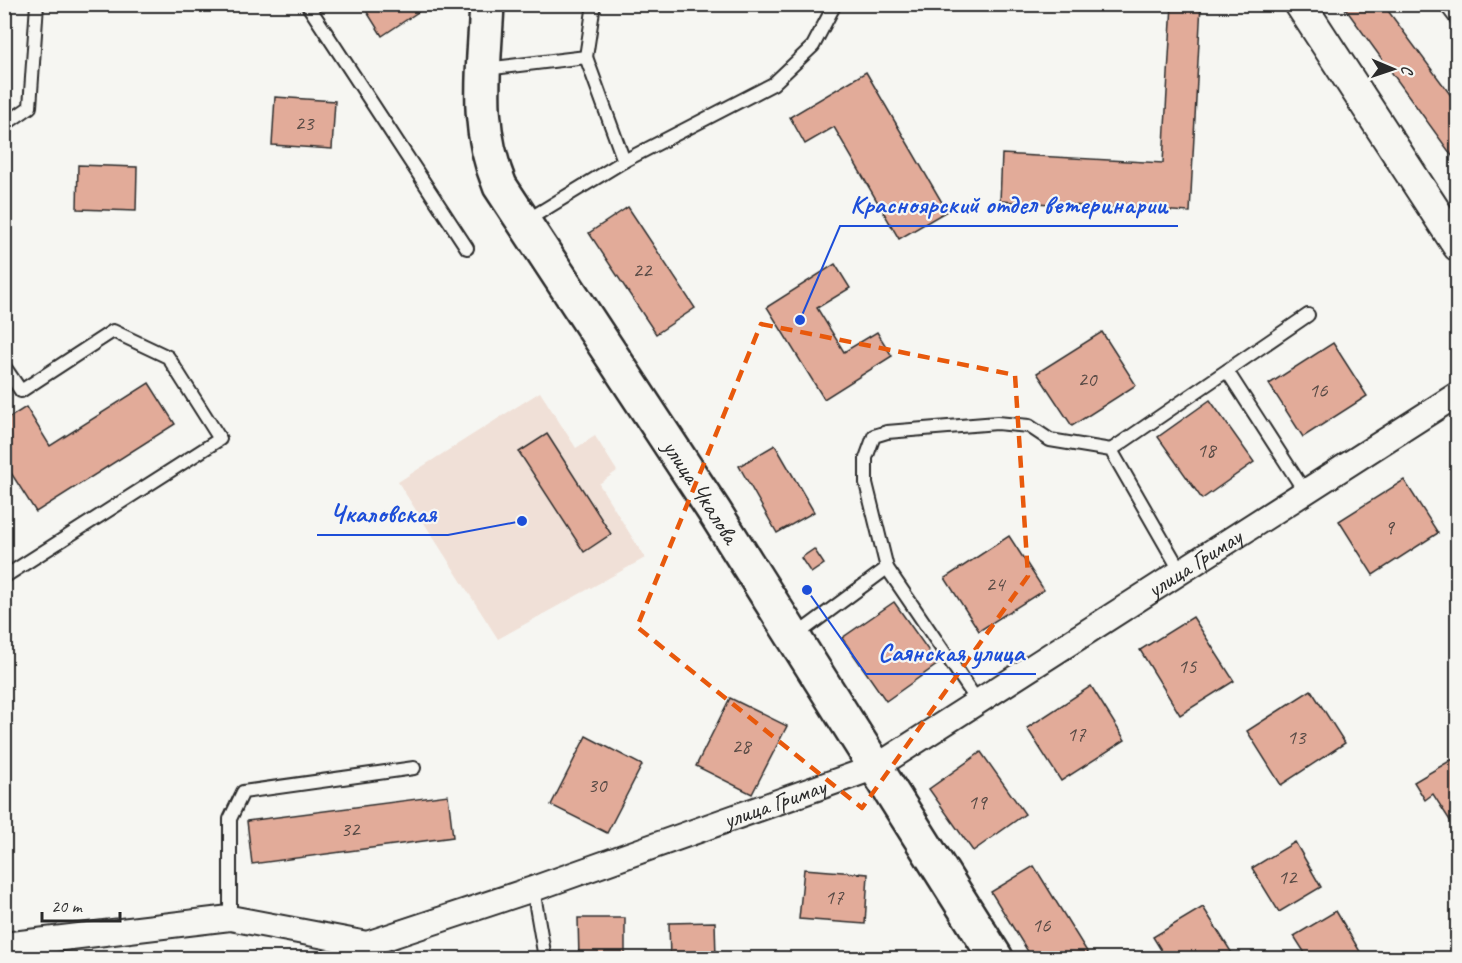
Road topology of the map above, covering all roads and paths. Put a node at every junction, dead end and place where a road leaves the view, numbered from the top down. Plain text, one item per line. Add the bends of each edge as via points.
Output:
1 (37, 4) edge
2 (307, 4) edge
3 (488, 4) edge
4 (594, 4) edge
5 (836, 4) edge
6 (1300, 4) edge
7 (1445, 4) edge
8 (1458, 21) edge
9 (586, 57) junction
10 (484, 69) junction
11 (4, 125) edge
12 (624, 161) junction
13 (523, 223) junction
14 (1458, 246) edge
15 (467, 248) dead end
16 (1308, 315) dead end
17 (4, 366) edge
18 (1227, 371) junction
19 (1458, 394) edge
20 (1111, 450) junction
21 (1305, 492) junction
22 (886, 567) junction
23 (1180, 572) junction
24 (4, 577) edge
25 (794, 637) junction
26 (978, 702) junction
27 (876, 767) junction
28 (414, 768) dead end
29 (533, 889) junction
30 (230, 918) junction
31 (4, 945) edge
32 (367, 951) edge
33 (545, 958) edge
34 (996, 958) edge

1 - 11 lane via 30,107
2 - 15 lane
3 - 10 main road, улица Чкалова
4 - 9 lane
5 - 12 lane via 813,46 773,84
6 - 14 street
7 - 8 lane
9 - 10 lane
9 - 12 lane
10 - 13 main road, улица Чкалова via 483,118 489,159
12 - 13 lane
13 - 25 main road, улица Чкалова
16 - 18 lane
17 - 24 lane via 21,391 113,332 168,357 220,439
18 - 20 lane
18 - 21 lane
19 - 21 street, улица Гримау
20 - 22 lane via 1050,440 1029,426 997,423 874,436 866,458 866,483
20 - 23 lane
21 - 23 street, улица Гримау
22 - 25 lane
22 - 26 lane
23 - 26 street, улица Гримау
25 - 27 main road, улица Чкалова
26 - 27 street, улица Гримау
27 - 29 street, улица Гримау
27 - 34 main road, улица Чкалова
28 - 30 lane via 243,792 230,819
29 - 32 street, улица Гримау
29 - 33 lane
30 - 31 street, улица Гримау
30 - 32 street, улица Гримау

